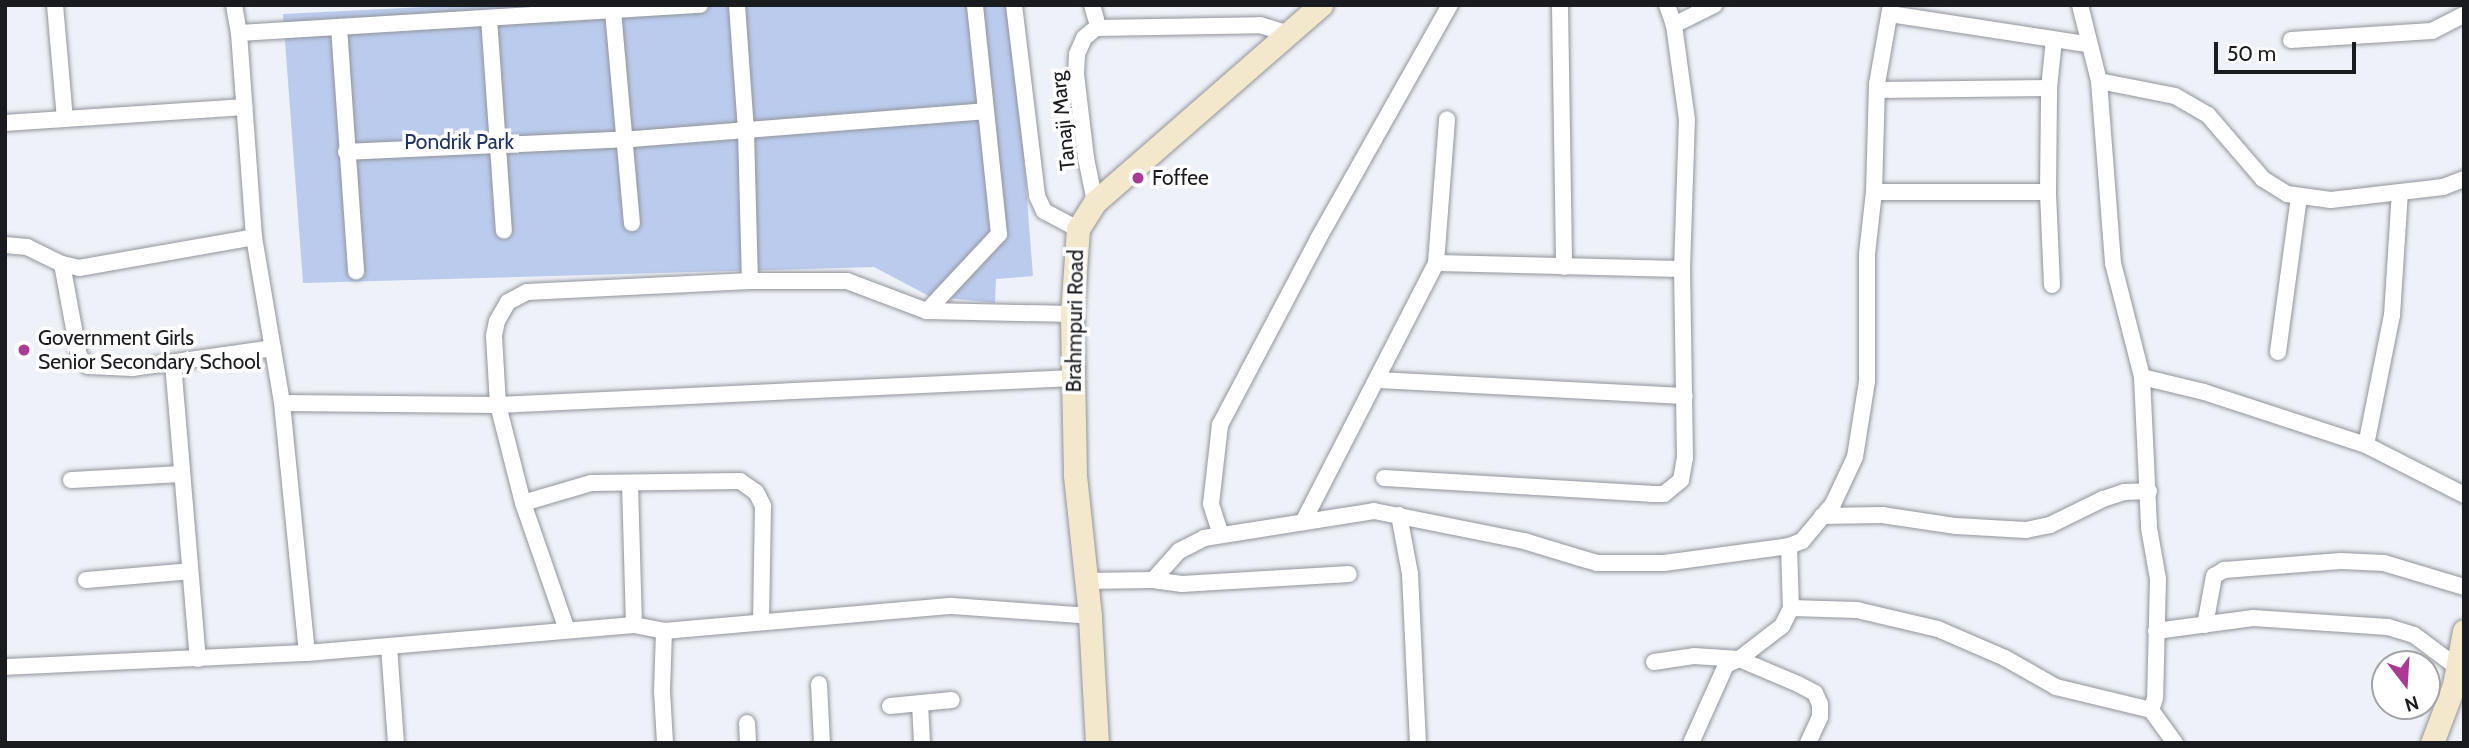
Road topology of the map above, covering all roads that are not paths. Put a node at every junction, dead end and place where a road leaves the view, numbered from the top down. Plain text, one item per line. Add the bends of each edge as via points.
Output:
1 (55, 5) edge
2 (234, 5) edge
3 (700, 5) edge
4 (737, 5) edge
5 (975, 5) edge
6 (1014, 5) edge
7 (1321, 5) edge
8 (1450, 5) edge
9 (1560, 5) edge
10 (1667, 5) edge
11 (1714, 5) edge
12 (2080, 5) edge
13 (1891, 10) edge
14 (613, 11) junction
15 (2464, 15) edge
16 (489, 18) junction
17 (1674, 25) junction
18 (338, 27) junction
19 (239, 33) junction
20 (1290, 34) junction
21 (2054, 40) junction
22 (2291, 40) dead end
23 (2087, 44) junction
24 (2099, 81) junction
25 (2049, 88) junction
26 (1877, 90) junction
27 (244, 107) junction
28 (986, 111) junction
29 (65, 119) junction
30 (1447, 119) dead end
31 (5, 123) edge
32 (746, 131) junction
33 (625, 139) junction
34 (498, 145) junction
35 (346, 152) junction
36 (2464, 179) edge
37 (2048, 191) junction
38 (1874, 192) junction
39 (2400, 192) junction
40 (2299, 195) junction
41 (1095, 202) junction
42 (632, 223) dead end
43 (1078, 229) junction
44 (504, 230) dead end
45 (254, 237) junction
46 (5, 245) edge
47 (1436, 263) junction
48 (62, 264) junction
49 (1564, 267) junction
50 (1682, 269) junction
51 (356, 271) dead end
52 (750, 282) junction
53 (2052, 285) dead end
54 (927, 311) junction
55 (1072, 314) junction
56 (273, 348) junction
57 (2278, 352) dead end
58 (173, 363) junction
59 (1073, 377) junction
60 (2142, 377) junction
61 (1377, 380) junction
62 (1685, 396) junction
63 (282, 403) junction
64 (498, 405) junction
65 (2366, 445) junction
66 (182, 474) junction
67 (1384, 478) dead end
68 (71, 480) dead end
69 (630, 483) junction
70 (2148, 491) junction
71 (2464, 495) edge
72 (523, 503) junction
73 (1399, 515) junction
74 (1822, 516) junction
75 (1303, 522) junction
76 (1221, 535) junction
77 (1789, 546) junction
78 (190, 571) junction
79 (1349, 574) dead end
80 (86, 580) dead end
81 (1153, 580) junction
82 (1084, 581) junction
83 (2464, 587) edge
84 (1791, 608) junction
85 (1090, 616) junction
86 (761, 622) junction
87 (634, 625) junction
88 (2205, 625) junction
89 (567, 630) junction
90 (664, 631) junction
91 (2156, 631) junction
92 (2464, 631) edge
93 (389, 646) junction
94 (307, 653) junction
95 (198, 659) junction
96 (1739, 659) junction
97 (1654, 662) dead end
98 (5, 667) edge
99 (2457, 667) junction
100 (819, 684) dead end
101 (953, 699) dead end
102 (920, 703) junction
103 (890, 706) dead end
104 (2151, 710) junction
105 (747, 723) dead end
106 (396, 743) edge
107 (665, 743) edge
108 (748, 743) edge
109 (822, 743) edge
110 (922, 743) edge
111 (1097, 743) edge
112 (1418, 743) edge
113 (1691, 743) edge
114 (1808, 743) edge
115 (2175, 743) edge
116 (2432, 743) edge

1 - 29 street
2 - 19 street
3 - 14 street
4 - 32 street
5 - 28 street
6 - 43 street via 1037,196 1044,211
7 - 20 street, Brahmpuri Road
8 - 76 street via 1220,425 1211,504
9 - 49 street
10 - 17 street
11 - 17 street
12 - 23 street
13 - 21 street
13 - 26 street
14 - 16 street
14 - 33 street
15 - 22 street via 2432,31
16 - 18 street
16 - 34 street
17 - 50 street via 1687,121
18 - 19 street
18 - 35 street
19 - 27 street
20 - 41 street, Brahmpuri Road
20 - 41 street, Tanaji Marg via 1260,25 1096,28 1084,38 1076,74
21 - 23 street
21 - 25 street
23 - 24 street
24 - 40 street via 2175,96 2207,115 2263,179 2287,194
24 - 60 street via 2113,264
25 - 26 street
25 - 37 street
26 - 38 street
27 - 29 street
27 - 45 street
28 - 32 street
28 - 54 street via 999,234
29 - 31 street
30 - 47 street
32 - 33 street
32 - 52 street
33 - 34 street
33 - 42 street
34 - 35 street
34 - 44 street
35 - 51 street
36 - 39 street via 2443,187
37 - 38 street
37 - 53 street
38 - 74 street via 1867,254 1867,381 1859,432 1854,457 1833,504
39 - 40 street via 2331,200
39 - 65 street via 2392,315
40 - 57 street
41 - 43 street, Brahmpuri Road
43 - 55 street, Brahmpuri Road
45 - 48 street via 79,268
45 - 56 street
46 - 48 street via 27,247
47 - 49 street
47 - 61 street
48 - 58 street via 79,356 88,366 133,368
49 - 50 street
50 - 62 street
52 - 54 street via 847,281
52 - 64 street via 527,292 508,302 497,321
54 - 55 street
55 - 59 street, Brahmpuri Road
56 - 58 street
56 - 63 street
58 - 66 street
59 - 64 street
59 - 82 street, Brahmpuri Road
60 - 65 street via 2204,392
60 - 70 street
61 - 62 street
61 - 75 street
62 - 67 street via 1681,480 1664,494
63 - 64 street
63 - 94 street
64 - 72 street
65 - 71 street
66 - 68 street
66 - 78 street
69 - 72 street via 591,483
69 - 86 street via 740,481 756,492 763,506
69 - 87 street
70 - 74 street via 2124,492 2050,525 2026,530 1882,515
70 - 91 street via 2158,579
72 - 89 street
73 - 75 street via 1374,511
73 - 77 street via 1524,541 1597,563 1664,563
73 - 112 street via 1410,574
74 - 77 street via 1802,541
75 - 76 street
76 - 81 street via 1179,551
77 - 84 street
78 - 80 street
78 - 95 street
79 - 81 street via 1182,584
81 - 82 street
82 - 85 street, Brahmpuri Road
83 - 88 street via 2384,563 2314,562 2224,570 2214,576
84 - 96 street via 1782,626
84 - 104 street via 1857,610 1938,629 2005,658 2056,687
85 - 86 street via 952,607
85 - 111 street, Brahmpuri Road
86 - 90 street
87 - 89 street
87 - 90 street
88 - 91 street
88 - 99 street via 2253,618 2388,626 2414,635
89 - 93 street
90 - 107 street
91 - 104 street
92 - 99 street
93 - 94 street
93 - 106 street
94 - 95 street
95 - 98 street
96 - 97 street via 1694,656
96 - 113 street via 1726,665
96 - 114 street via 1815,693 1820,716
99 - 116 street
100 - 109 street
101 - 102 street
102 - 103 street
102 - 110 street
104 - 115 street
105 - 108 street

